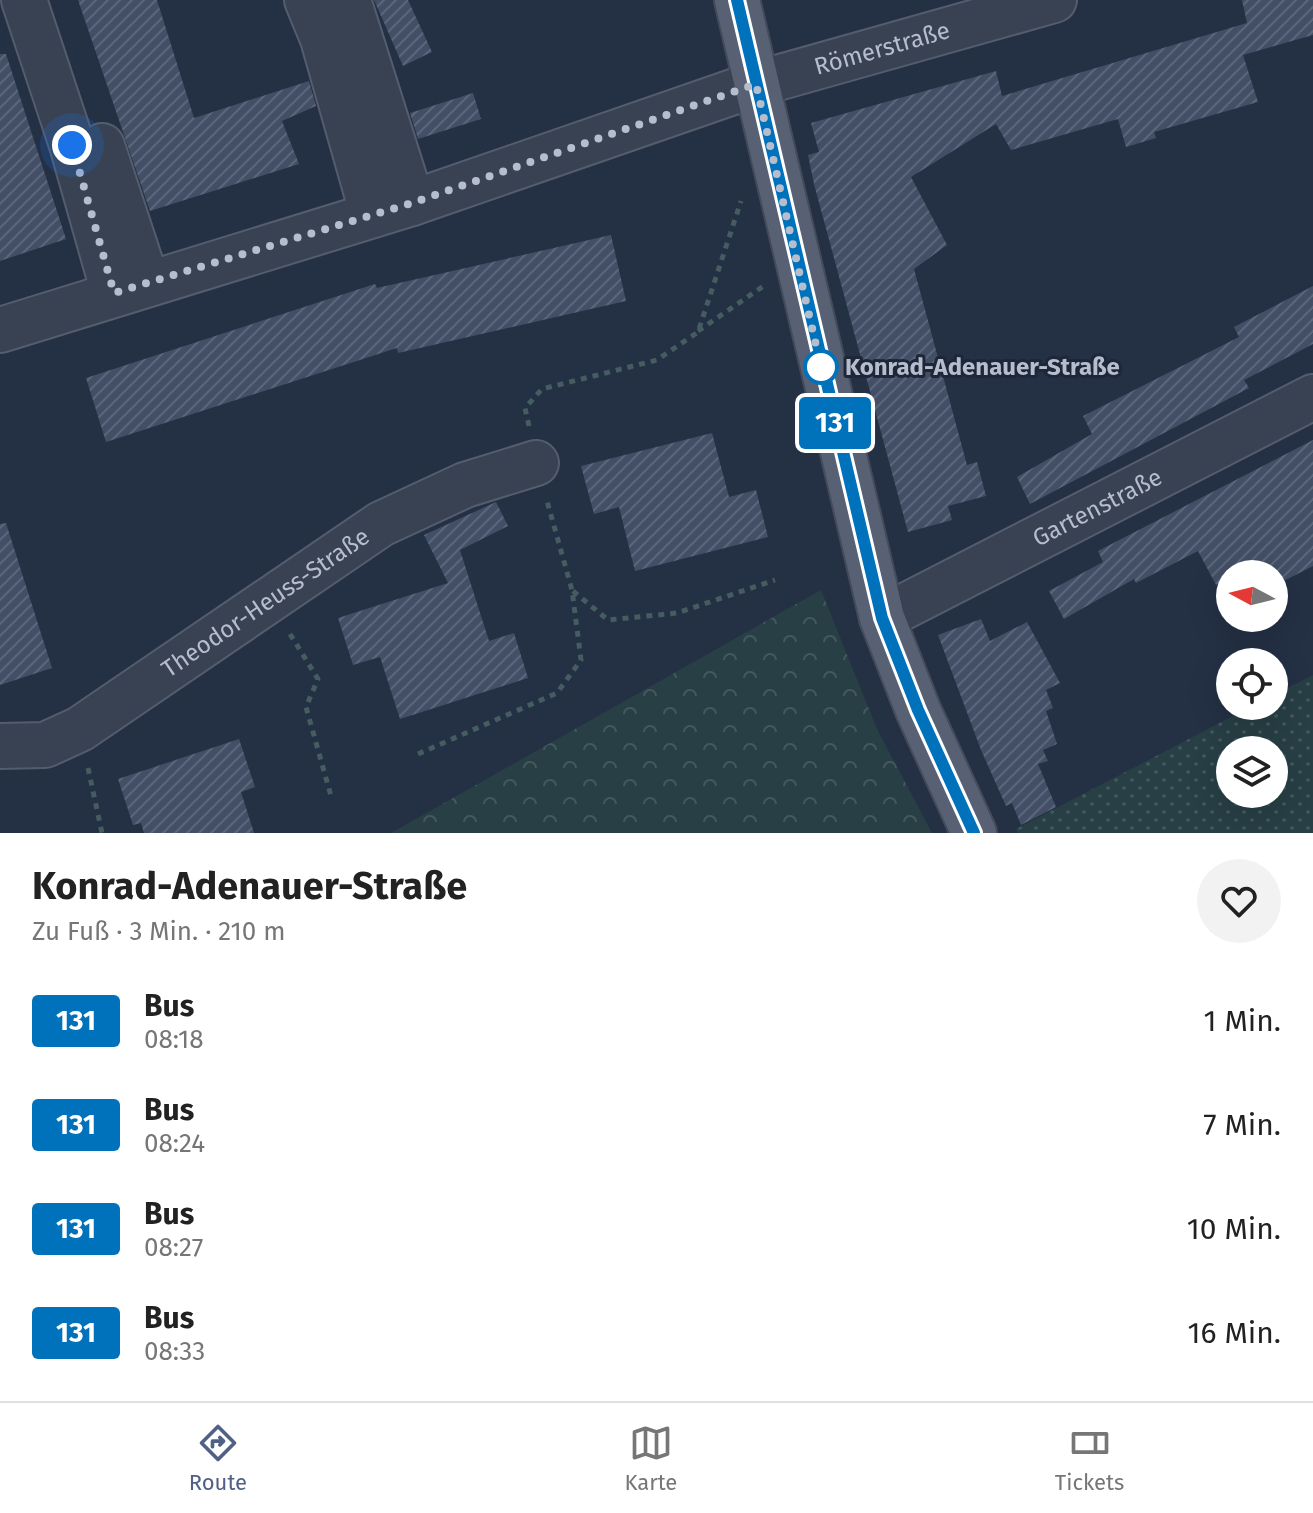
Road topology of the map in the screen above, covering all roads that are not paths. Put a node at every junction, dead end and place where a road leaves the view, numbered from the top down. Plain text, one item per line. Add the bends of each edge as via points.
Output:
1 (24, 0) edge
2 (307, 0) edge
3 (348, 0) edge
4 (737, 0) edge
5 (1054, 0) edge
6 (756, 84) junction
7 (99, 136) dead end
8 (393, 209) junction
9 (130, 288) junction
10 (0, 330) edge
11 (1313, 397) edge
12 (536, 463) road end
13 (882, 618) junction
14 (0, 746) edge
15 (974, 833) edge

1 - 9 street via 72,145
2 - 8 street
3 - 8 street
4 - 6 main road
5 - 6 street, Römerstraße
6 - 8 street
6 - 13 main road
7 - 9 street
8 - 9 street
9 - 10 street
11 - 13 street, Gartenstraße
12 - 14 street, Theodor-Heuss-Straße via 465,485 381,524 80,729 45,745
13 - 15 main road

